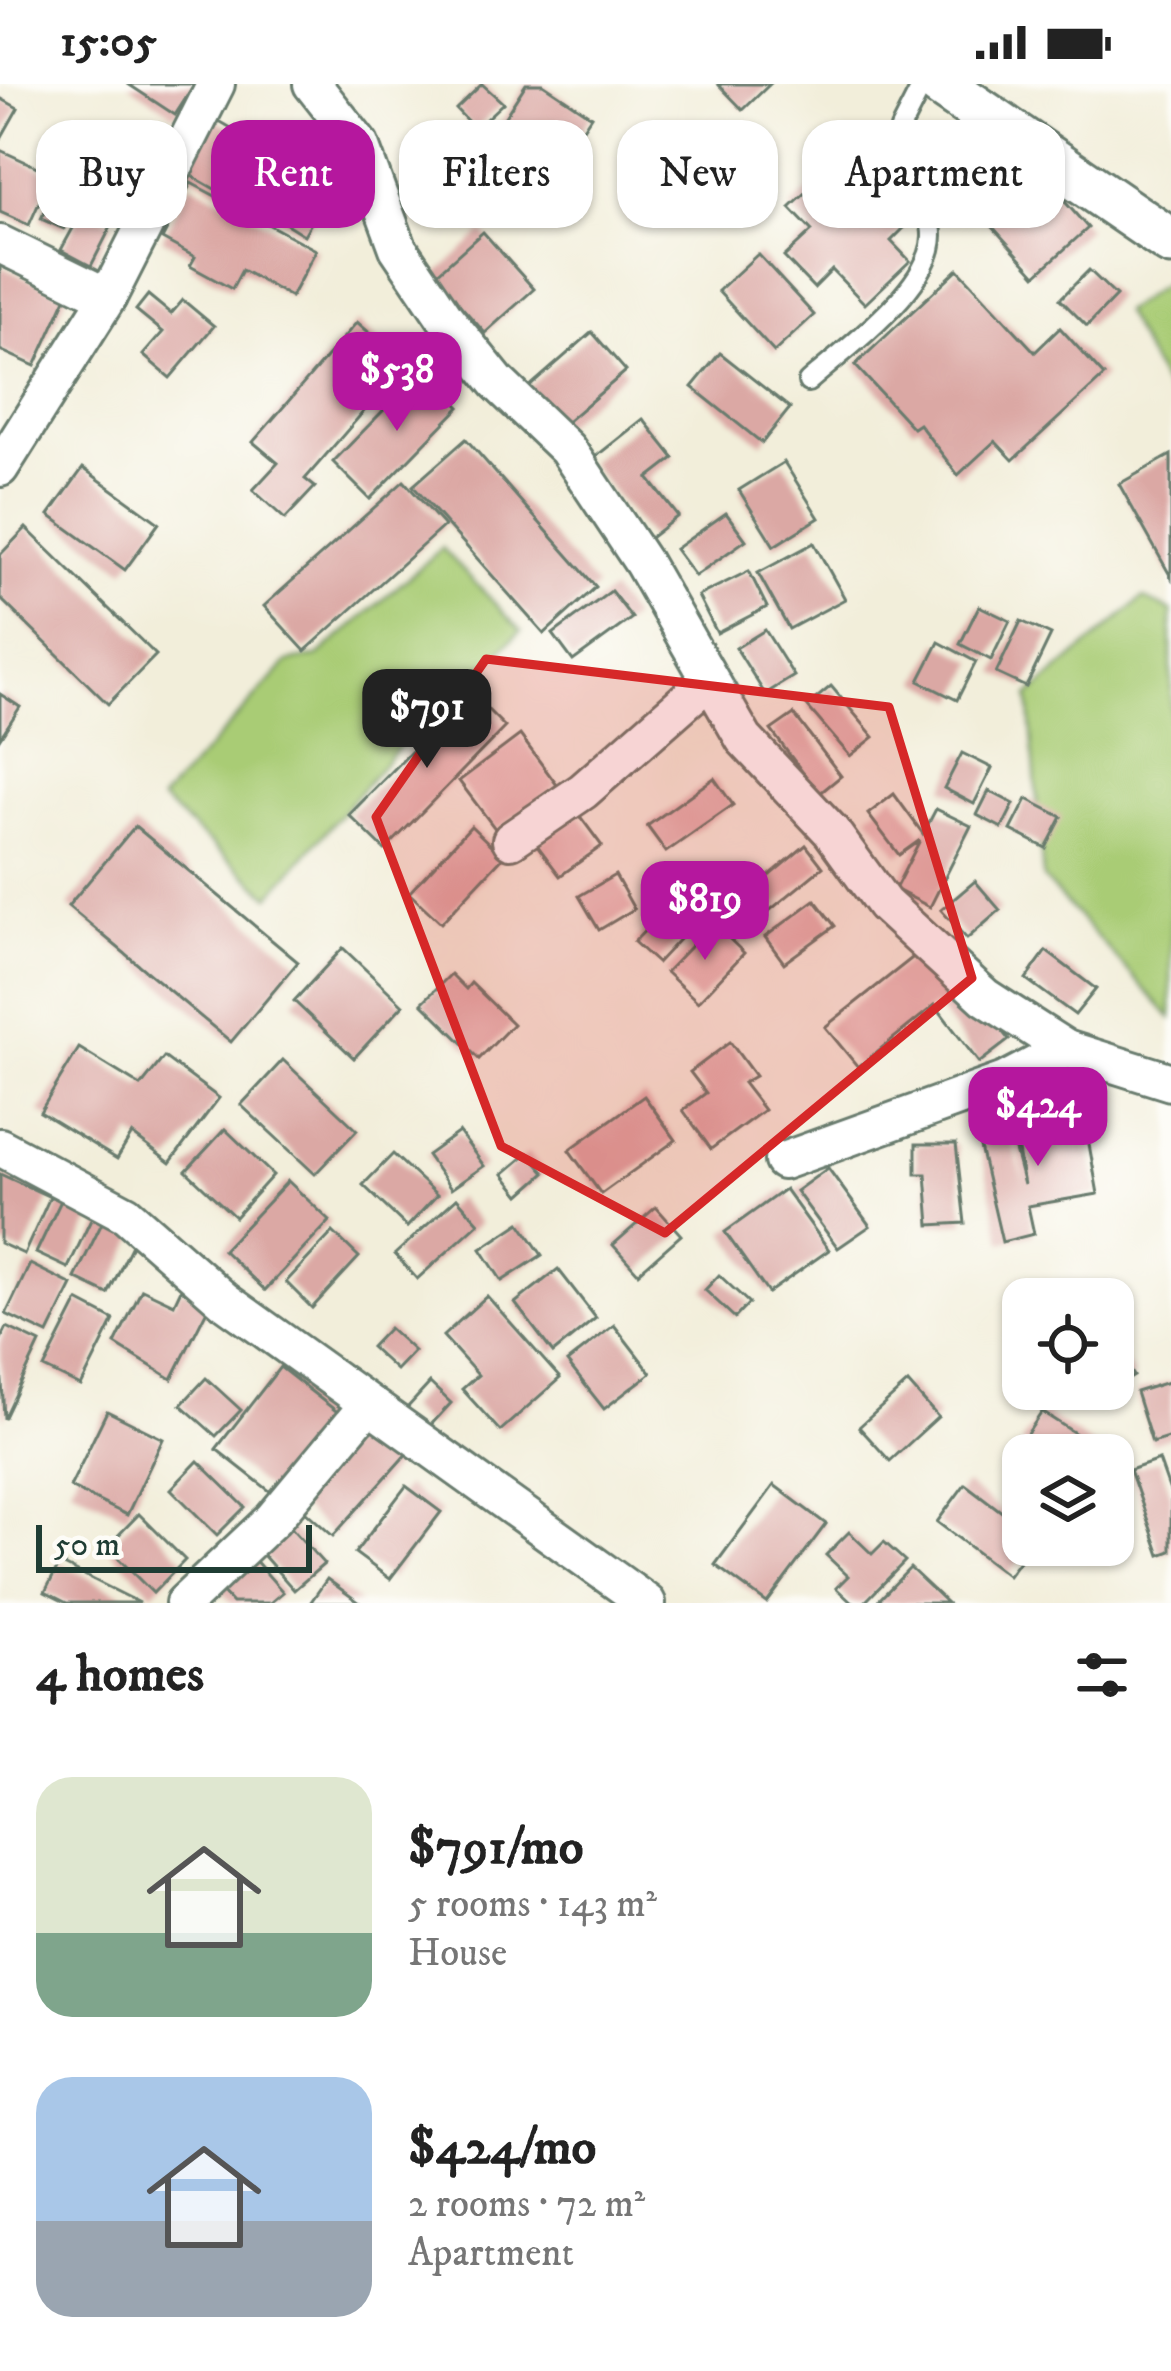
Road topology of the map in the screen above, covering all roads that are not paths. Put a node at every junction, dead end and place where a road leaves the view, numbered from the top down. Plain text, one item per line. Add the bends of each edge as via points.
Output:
1 (215, 84) edge
2 (312, 84) edge
3 (923, 84) edge
4 (940, 84) edge
5 (1171, 242) edge
6 (0, 244) edge
7 (108, 297) junction
8 (808, 382) dead end
9 (0, 468) edge
10 (706, 682) junction
11 (511, 840) dead end
12 (1066, 1049) junction
13 (1171, 1082) edge
14 (0, 1147) edge
15 (783, 1161) dead end
16 (367, 1406) junction
17 (184, 1603) edge
18 (647, 1603) edge

1 - 7 street
2 - 10 street via 360,145 410,266 497,382 567,449 643,563
3 - 8 lane via 894,160 931,223 930,258 899,300
4 - 5 street
6 - 7 street
7 - 9 street
10 - 11 street via 584,791
10 - 12 street via 744,739 925,947
12 - 13 street
12 - 15 street via 1005,1081
14 - 16 street via 127,1214 226,1301
16 - 17 street via 273,1520
16 - 18 street

